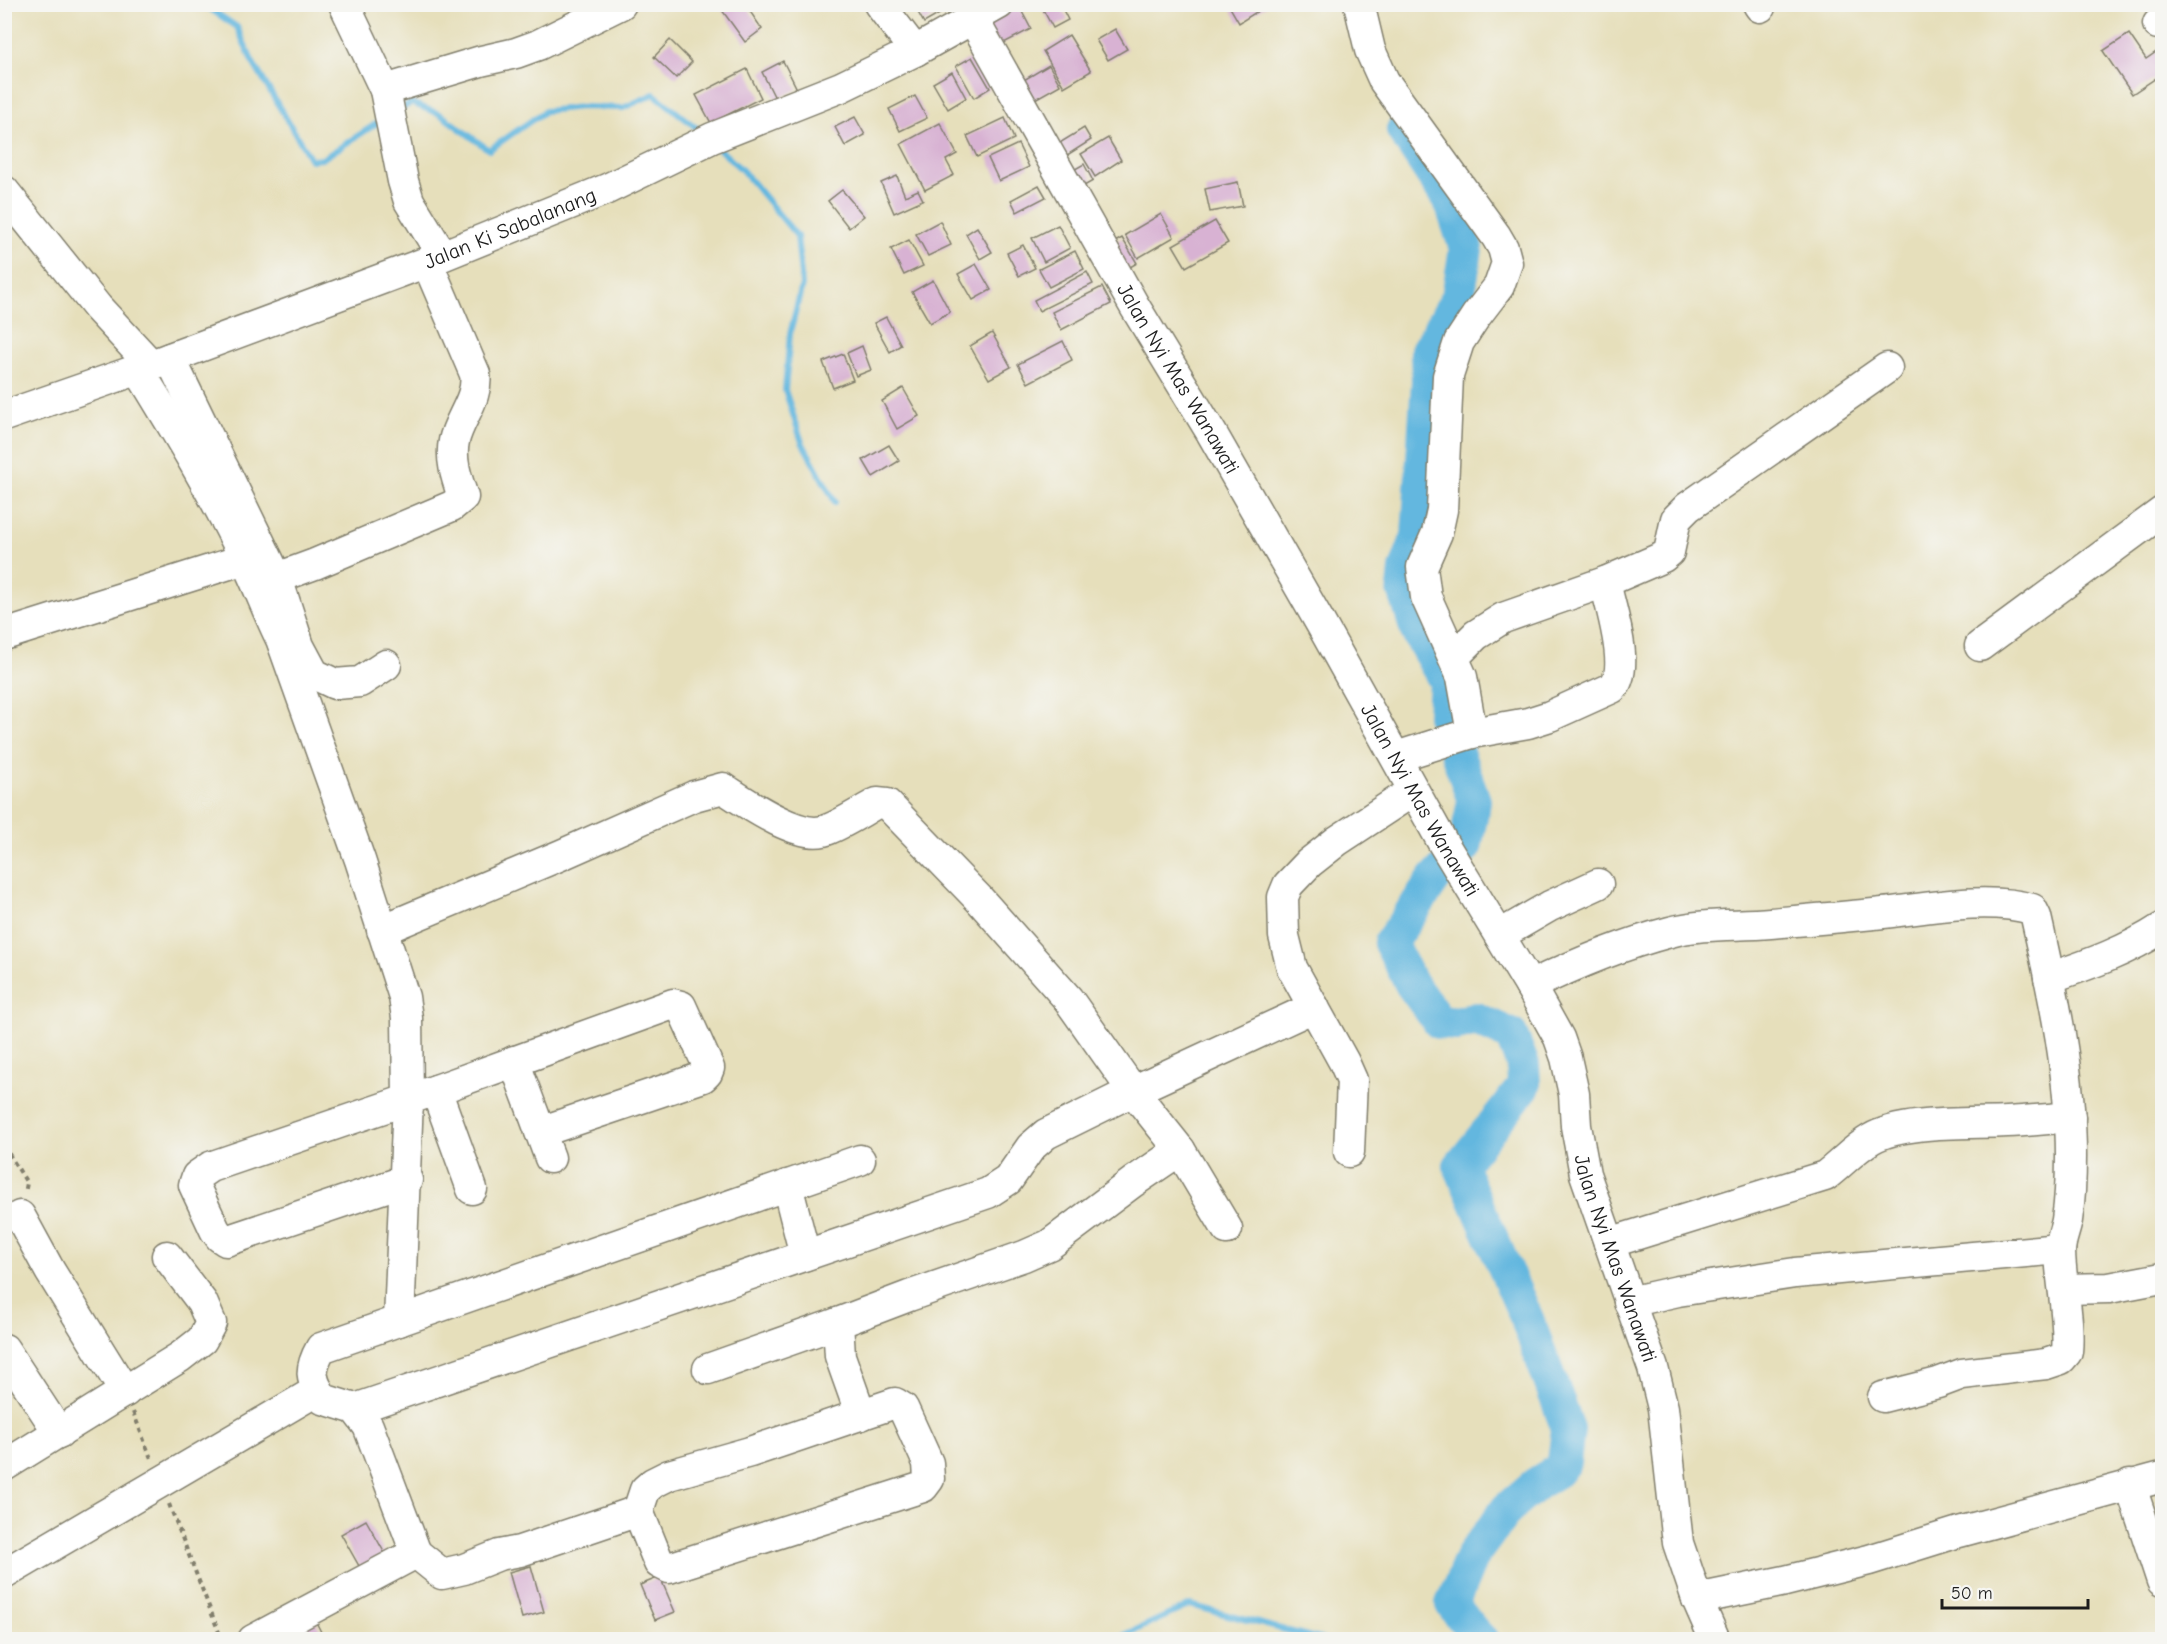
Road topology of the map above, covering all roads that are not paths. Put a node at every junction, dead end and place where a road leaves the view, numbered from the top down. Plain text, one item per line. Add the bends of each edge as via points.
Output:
1 (344, 4) edge
2 (621, 4) edge
3 (879, 4) edge
4 (999, 4) edge
5 (1359, 4) edge
6 (973, 19) junction
7 (915, 51) junction
8 (389, 108) junction
9 (4, 191) edge
10 (435, 258) junction
11 (153, 364) junction
12 (1887, 368) dead end
13 (4, 416) edge
14 (2163, 512) edge
15 (245, 559) junction
16 (277, 578) junction
17 (1605, 582) junction
18 (4, 635) edge
19 (1980, 646) dead end
20 (1454, 657) junction
21 (386, 665) dead end
22 (1458, 737) junction
23 (1396, 758) junction
24 (1413, 790) junction
25 (1598, 884) dead end
26 (2163, 928) edge
27 (382, 930) junction
28 (1500, 935) junction
29 (2049, 978) junction
30 (1530, 986) junction
31 (1302, 987) junction
32 (514, 1061) junction
33 (1133, 1091) junction
34 (422, 1095) junction
35 (2070, 1117) junction
36 (1180, 1150) junction
37 (1349, 1152) dead end
38 (860, 1160) dead end
39 (407, 1180) junction
40 (787, 1185) junction
41 (472, 1189) dead end
42 (20, 1216) road end
43 (1227, 1229) dead end
44 (1610, 1243) junction
45 (2060, 1249) junction
46 (805, 1255) junction
47 (167, 1256) dead end
48 (2163, 1278) edge
49 (2064, 1288) junction
50 (86, 1290) dead end
51 (1629, 1302) junction
52 (399, 1321) junction
53 (838, 1323) junction
54 (4, 1349) edge
55 (708, 1369) dead end
56 (134, 1386) junction
57 (318, 1390) junction
58 (1883, 1397) dead end
59 (355, 1409) junction
60 (861, 1415) junction
61 (59, 1432) junction
62 (4, 1466) edge
63 (2163, 1477) edge
64 (2130, 1484) junction
65 (638, 1511) junction
66 (416, 1553) junction
67 (4, 1574) edge
68 (2163, 1581) edge
69 (1697, 1599) junction
70 (253, 1640) edge
71 (1715, 1640) edge

1 - 8 street
2 - 8 street via 538,45 481,61
3 - 7 street
4 - 6 street, Jalan Ki Sabalanang
5 - 20 street via 1370,50 1384,81 1496,236 1507,263 1499,286 1459,342 1448,376 1442,510 1422,567 1426,597
6 - 7 street, Jalan Ki Sabalanang
6 - 23 street, Jalan Nyi Mas Wanawati
7 - 10 street, Jalan Ki Sabalanang via 841,87 709,140 607,189
8 - 10 street via 409,201
9 - 11 street via 98,308
10 - 11 street, Jalan Ki Sabalanang
10 - 16 street via 477,386 454,441 453,460 463,497 452,506
11 - 13 street, Jalan Ki Sabalanang
11 - 15 street via 183,442
11 - 16 street
12 - 17 street via 1688,507 1676,519 1669,552 1663,557
14 - 19 street
15 - 18 street
15 - 27 street via 281,639
16 - 21 street via 299,646 314,674 335,684 360,682
17 - 20 street via 1503,618 1476,635
17 - 22 street via 1621,660 1618,682 1550,716
20 - 22 street via 1467,694
22 - 23 street
23 - 24 street, Jalan Nyi Mas Wanawati
24 - 28 street, Jalan Nyi Mas Wanawati
24 - 31 street via 1309,863 1288,885 1283,897 1284,936
25 - 28 street
26 - 29 street via 2125,950
27 - 33 street via 694,796 723,788 772,820 822,832 877,803 887,804 1039,965
27 - 34 street via 404,997
28 - 30 street, Jalan Nyi Mas Wanawati
29 - 30 street via 2032,909 1983,904 1672,931 1573,965
29 - 35 street via 2065,1062
30 - 44 street, Jalan Nyi Mas Wanawati via 1566,1058 1585,1174
31 - 33 street
31 - 37 street via 1352,1080
32 - 32 street via 545,1145 703,1077 709,1068 683,1010 676,1004
32 - 34 street
33 - 36 street
33 - 46 street via 1046,1134 1030,1147 1008,1180 988,1193
34 - 39 street
34 - 39 street via 210,1167 197,1176 194,1185 215,1230 226,1240
34 - 41 street
35 - 44 street via 1897,1131 1873,1138 1825,1176
35 - 45 street via 2067,1221
36 - 43 street
36 - 53 street via 1049,1245
38 - 40 street
39 - 52 street
40 - 46 street
40 - 52 street
42 - 56 street via 50,1271
44 - 51 street, Jalan Nyi Mas Wanawati
45 - 49 street
45 - 51 street via 1795,1273
46 - 59 street
47 - 56 street via 202,1302 211,1323 202,1340
48 - 49 street via 2109,1288
49 - 58 street via 2068,1342 2061,1359 1962,1374
50 - 56 street
51 - 69 street, Jalan Nyi Mas Wanawati via 1663,1407 1678,1543
52 - 57 street via 321,1348 313,1362 312,1378
53 - 55 street
53 - 60 street via 840,1356
54 - 61 street
56 - 61 street
57 - 59 street via 323,1399
57 - 67 street
59 - 66 street via 368,1426
60 - 65 street via 669,1475 645,1490
60 - 65 street via 895,1403 903,1408 927,1463 929,1479 923,1487 669,1568 659,1563
61 - 62 street
63 - 64 street
64 - 68 street
64 - 69 street via 1869,1560
65 - 66 street via 442,1574
66 - 70 street
69 - 71 street, Jalan Nyi Mas Wanawati

